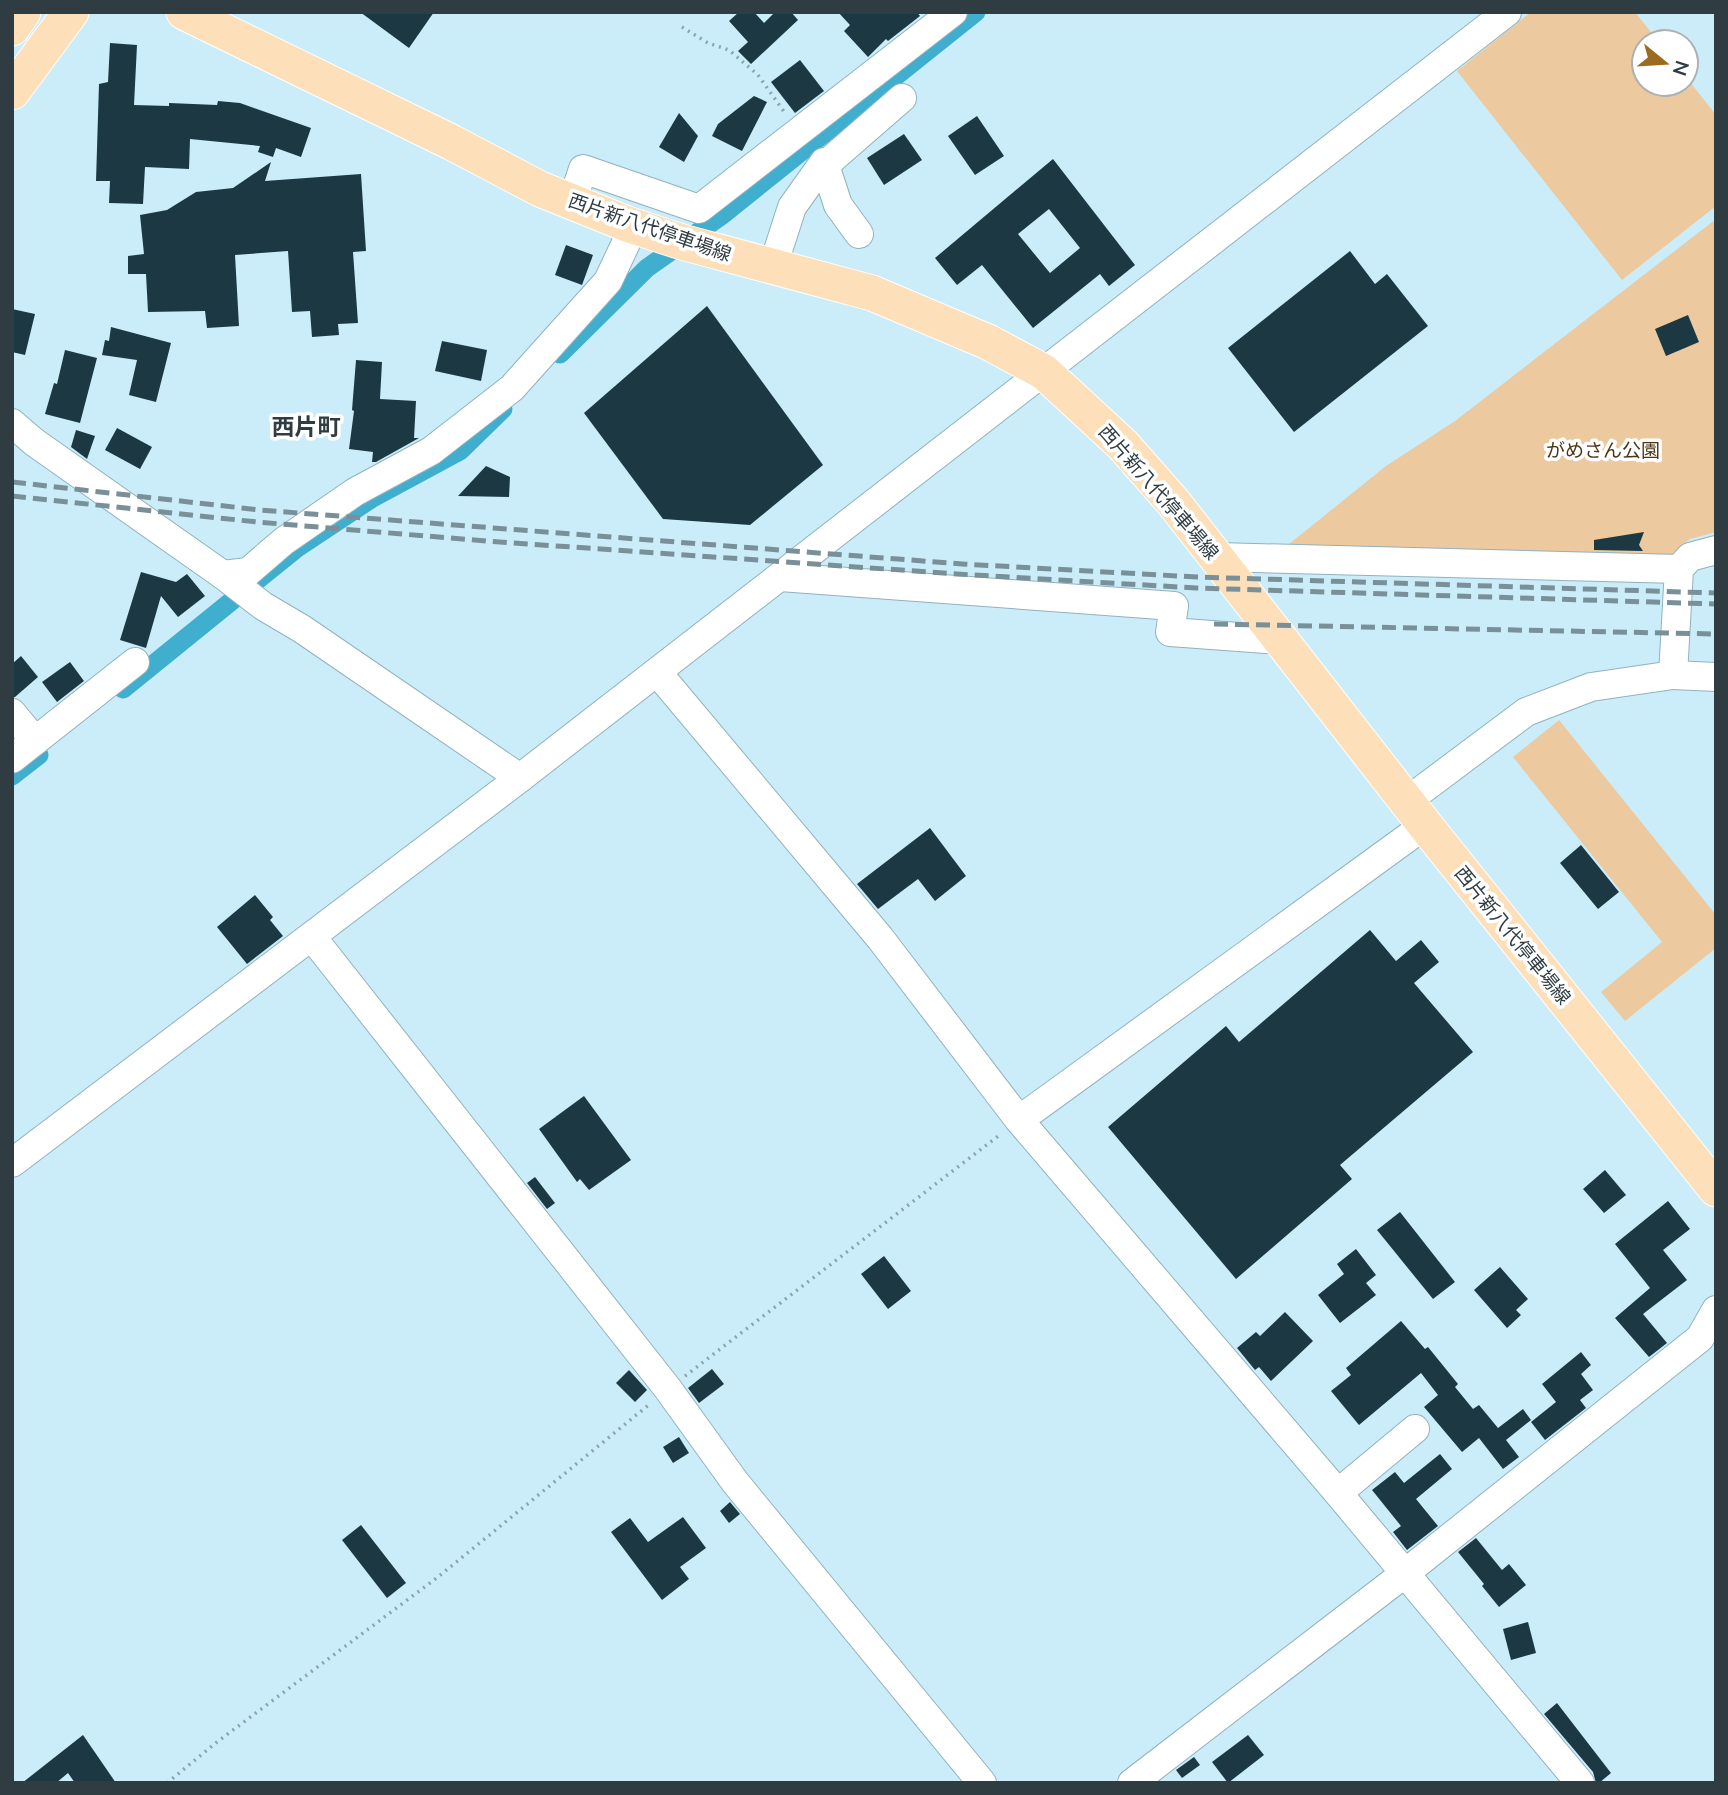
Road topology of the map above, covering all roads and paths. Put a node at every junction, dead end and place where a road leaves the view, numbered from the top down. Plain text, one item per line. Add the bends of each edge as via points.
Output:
1 (23, 12) edge
2 (71, 12) edge
3 (184, 12) edge
4 (953, 12) edge
5 (1507, 12) edge
6 (681, 27) dead end
7 (12, 28) edge
8 (12, 92) edge
9 (902, 98) dead end
10 (800, 133) junction
11 (824, 163) junction
12 (572, 202) junction
13 (634, 226) junction
14 (859, 234) dead end
15 (773, 266) junction
16 (1044, 372) junction
17 (12, 423) edge
18 (1716, 551) edge
19 (1217, 556) junction
20 (1679, 569) junction
21 (780, 577) junction
22 (230, 580) junction
23 (1281, 639) junction
24 (135, 662) dead end
25 (657, 672) junction
26 (1673, 675) junction
27 (1716, 677) edge
28 (12, 713) edge
29 (35, 741) junction
30 (12, 759) edge
31 (520, 778) junction
32 (1416, 813) junction
33 (312, 937) junction
34 (1019, 1120) junction
35 (12, 1163) edge
36 (1716, 1189) edge
37 (1716, 1310) edge
38 (668, 1389) junction
39 (1415, 1429) dead end
40 (1338, 1493) junction
41 (1404, 1574) junction
42 (166, 1783) edge
43 (982, 1783) edge
44 (1132, 1783) edge
45 (1580, 1783) edge

1 - 7 main road
2 - 8 main road
3 - 12 main road, 西片新八代停車場線
4 - 10 street
5 - 16 street
6 - 10 path via 729,50 758,75
9 - 11 street
10 - 11 street
10 - 12 street via 699,209 583,169
11 - 14 street via 838,205
11 - 15 street via 792,207
12 - 13 main road, 西片新八代停車場線
13 - 15 main road, 西片新八代停車場線
13 - 22 street via 608,281 512,388 431,451 355,492 248,572
15 - 16 main road, 西片新八代停車場線 via 872,293 988,342
16 - 19 main road, 西片新八代停車場線 via 1123,445
16 - 21 street
17 - 22 street
18 - 20 street via 1690,557
19 - 20 street
19 - 23 main road, 西片新八代停車場線
20 - 26 street
21 - 23 street via 1174,607 1170,632
21 - 25 street
22 - 31 street
23 - 32 main road, 西片新八代停車場線
24 - 29 street
25 - 31 street
25 - 34 street via 880,939
26 - 27 street
26 - 32 street via 1591,687 1526,712
28 - 29 street
29 - 30 street
31 - 33 street
32 - 34 street
32 - 36 main road, 西片新八代停車場線
33 - 35 street
33 - 38 street
34 - 38 path
34 - 40 street
37 - 41 street via 1700,1338
38 - 42 path via 438,1577
38 - 43 street via 735,1482
39 - 40 street
40 - 41 street
41 - 44 street
41 - 45 street

